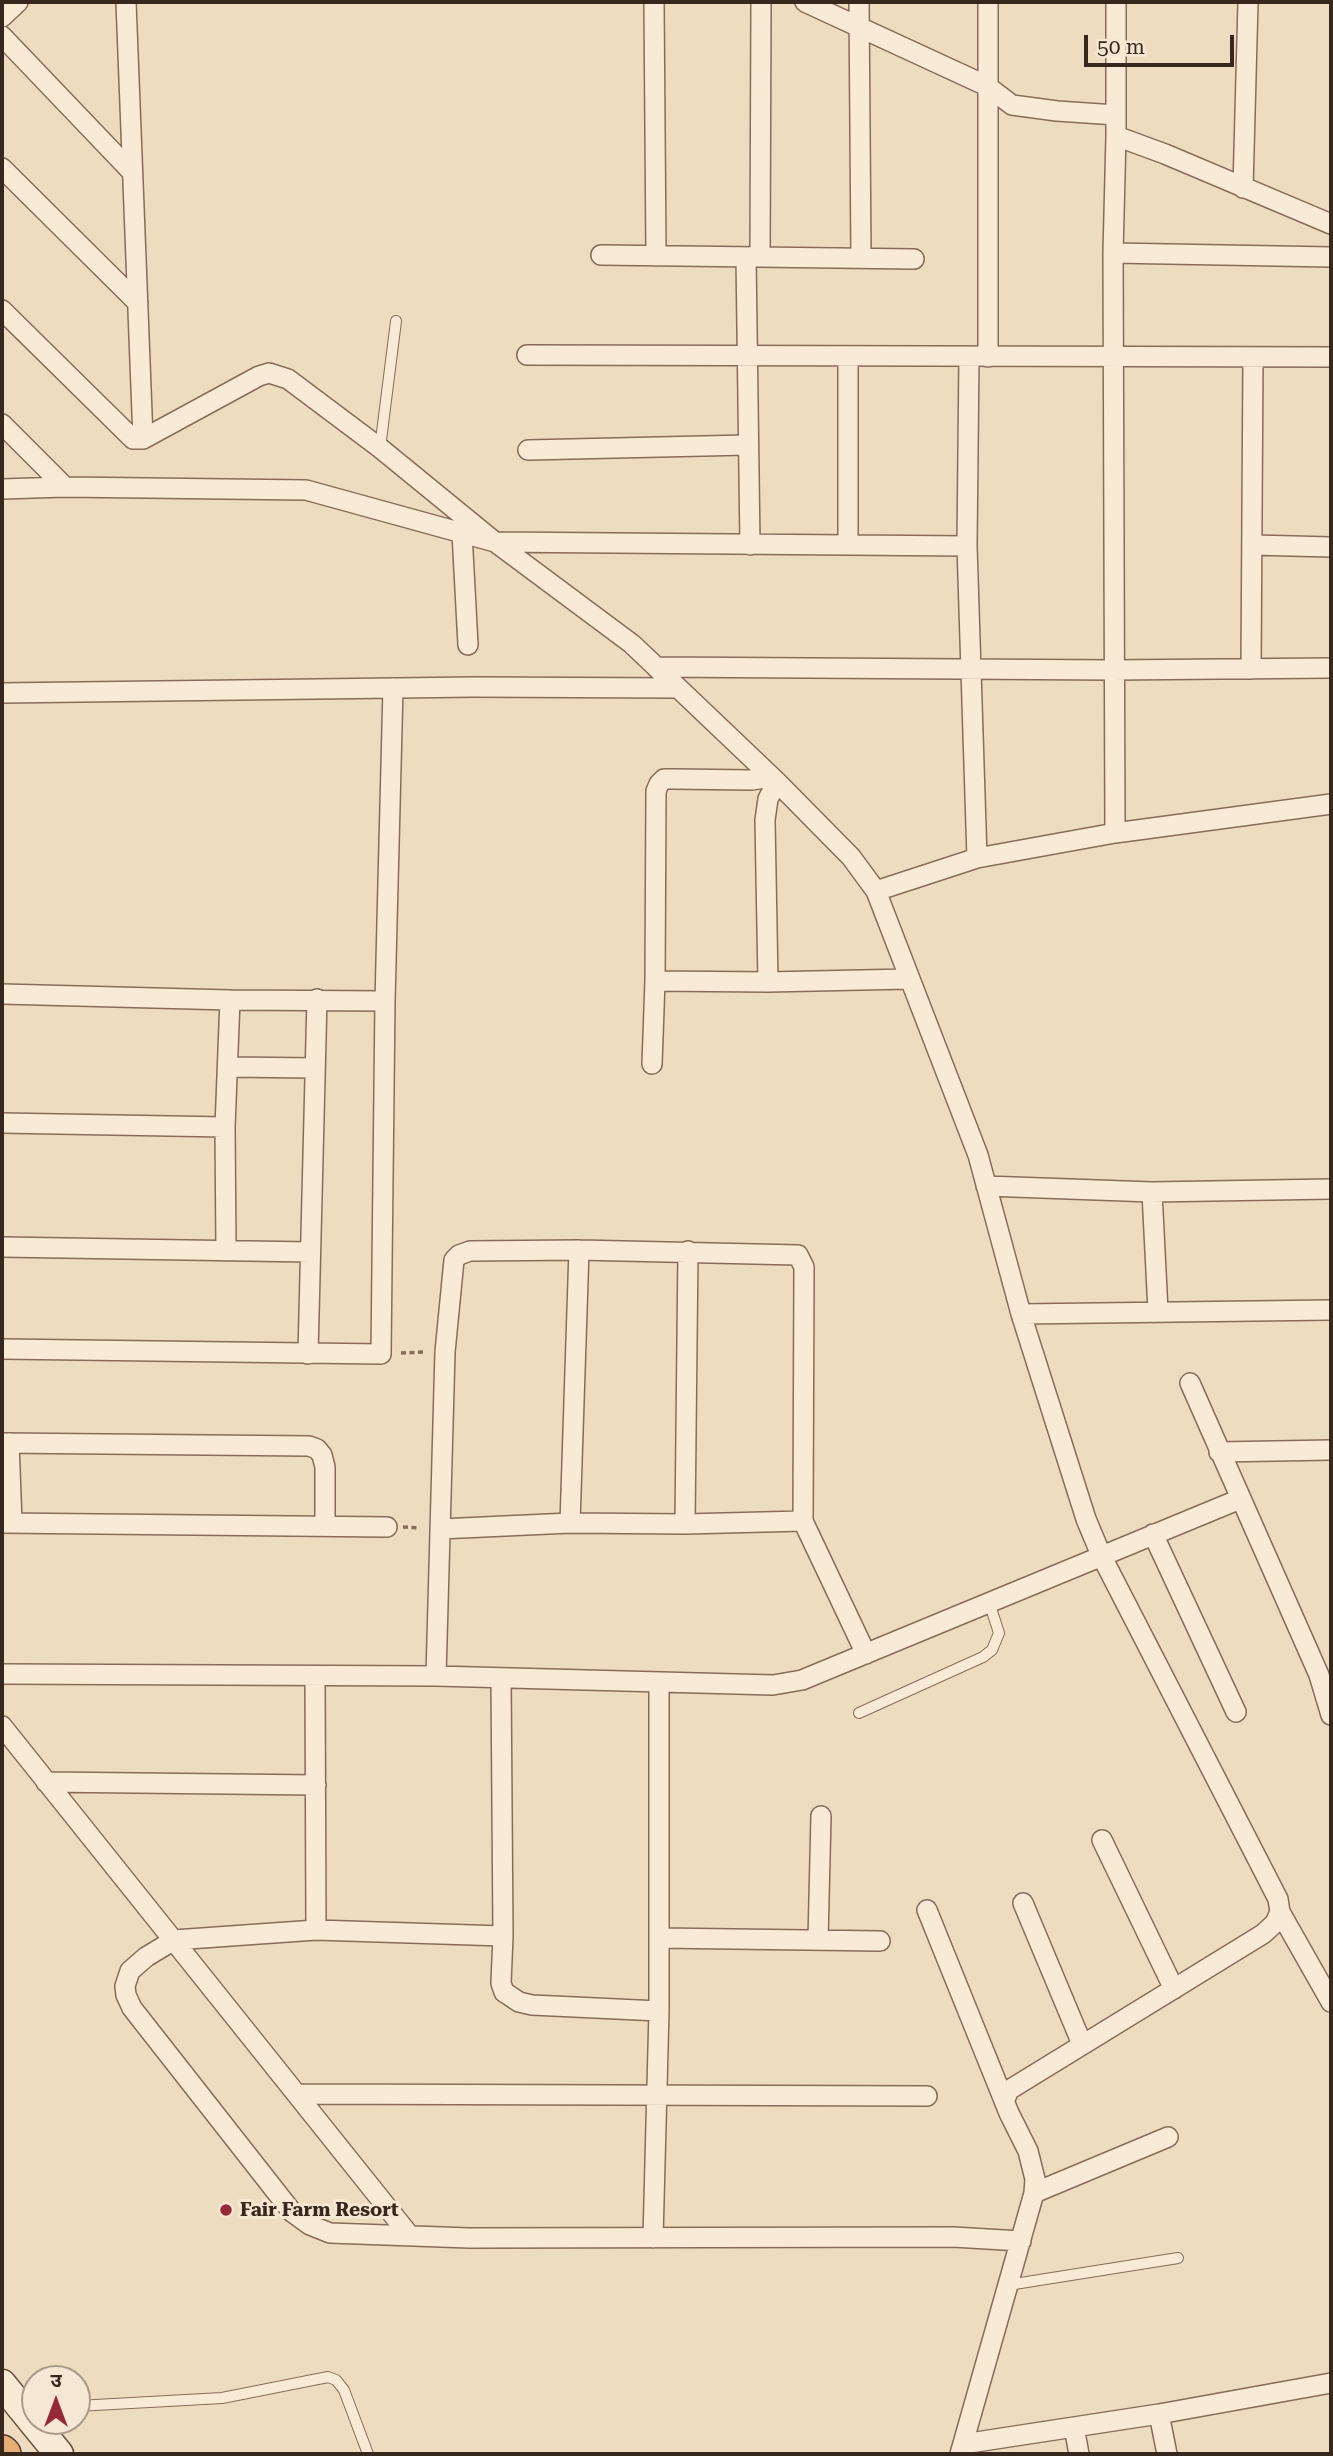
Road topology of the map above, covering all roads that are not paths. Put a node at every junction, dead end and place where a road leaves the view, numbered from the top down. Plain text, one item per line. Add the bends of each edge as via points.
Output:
1 (18, 2) edge
2 (126, 2) edge
3 (654, 2) edge
4 (761, 2) edge
5 (805, 2) edge
6 (859, 2) edge
7 (988, 2) edge
8 (1116, 2) edge
9 (1248, 2) edge
10 (2, 17) edge
11 (860, 26) junction
12 (2, 36) edge
13 (987, 86) junction
14 (1116, 115) junction
15 (1116, 136) junction
16 (2, 168) edge
17 (131, 171) junction
18 (1243, 188) junction
19 (1331, 224) edge
20 (1113, 253) junction
21 (601, 255) dead end
22 (656, 256) junction
23 (753, 257) junction
24 (1331, 257) edge
25 (861, 258) junction
26 (914, 259) dead end
27 (138, 303) junction
28 (2, 310) edge
29 (396, 321) dead end
30 (746, 354) junction
31 (527, 355) dead end
32 (848, 356) junction
33 (979, 357) junction
34 (1114, 357) junction
35 (1331, 357) edge
36 (1253, 358) junction
37 (2, 424) edge
38 (143, 439) junction
39 (747, 445) junction
40 (380, 448) junction
41 (528, 450) dead end
42 (65, 487) junction
43 (2, 489) edge
44 (462, 533) junction
45 (495, 542) junction
46 (750, 545) junction
47 (848, 545) junction
48 (1253, 545) junction
49 (967, 546) junction
50 (1331, 547) edge
51 (468, 645) dead end
52 (656, 667) junction
53 (970, 668) junction
54 (1331, 668) edge
55 (1251, 669) junction
56 (1113, 670) junction
57 (393, 688) junction
58 (676, 688) junction
59 (2, 693) edge
60 (774, 779) junction
61 (1331, 804) edge
62 (1115, 833) junction
63 (976, 858) junction
64 (876, 891) junction
65 (908, 979) junction
66 (655, 981) junction
67 (768, 982) junction
68 (2, 993) edge
69 (317, 999) junction
70 (230, 1000) junction
71 (385, 1001) junction
72 (652, 1064) dead end
73 (229, 1067) junction
74 (315, 1068) junction
75 (2, 1123) edge
76 (225, 1127) junction
77 (986, 1186) junction
78 (1331, 1189) edge
79 (1152, 1192) junction
80 (2, 1247) edge
81 (579, 1250) junction
82 (226, 1251) junction
83 (688, 1251) junction
84 (310, 1252) junction
85 (1331, 1310) edge
86 (1158, 1311) junction
87 (1021, 1314) junction
88 (2, 1349) edge
89 (308, 1354) junction
90 (1189, 1383) dead end
91 (6, 1443) edge
92 (1331, 1450) edge
93 (1219, 1452) junction
94 (1240, 1499) junction
95 (803, 1521) junction
96 (570, 1522) junction
97 (7, 1523) edge
98 (685, 1524) junction
99 (325, 1525) junction
100 (387, 1527) road end
101 (440, 1529) junction
102 (1153, 1534) junction
103 (1101, 1555) junction
104 (989, 1602) junction
105 (866, 1654) junction
106 (2, 1674) edge
107 (315, 1676) junction
108 (436, 1676) junction
109 (501, 1678) junction
110 (659, 1683) junction
111 (1236, 1712) dead end
112 (859, 1713) dead end
113 (1331, 1715) edge
114 (2, 1726) edge
115 (46, 1782) junction
116 (316, 1785) junction
117 (821, 1816) dead end
118 (1102, 1840) dead end
119 (1023, 1903) dead end
120 (926, 1910) dead end
121 (1280, 1912) junction
122 (317, 1930) junction
123 (503, 1936) junction
124 (660, 1938) junction
125 (174, 1940) junction
126 (818, 1940) junction
127 (880, 1941) dead end
128 (1174, 1989) junction
129 (1331, 2002) edge
130 (659, 2011) junction
131 (1082, 2044) junction
132 (298, 2094) junction
133 (657, 2094) junction
134 (927, 2096) dead end
135 (1005, 2099) junction
136 (1168, 2137) dead end
137 (1034, 2193) junction
138 (410, 2236) junction
139 (653, 2238) junction
140 (1021, 2241) junction
141 (1178, 2258) dead end
142 (1008, 2285) junction
143 (1331, 2383) edge
144 (2, 2384) edge
145 (21, 2402) edge
146 (91, 2405) edge
147 (1159, 2414) junction
148 (1074, 2427) junction
149 (46, 2435) edge
150 (962, 2449) edge
151 (59, 2454) edge
152 (368, 2454) edge
153 (1079, 2454) edge
154 (1167, 2454) edge

1 - 10 street
2 - 17 street
3 - 22 street
4 - 23 street
5 - 11 street
6 - 11 street
7 - 13 street
8 - 14 street
9 - 18 street
11 - 13 street
11 - 25 street
12 - 17 street
13 - 14 street via 1012,104
13 - 33 street
14 - 15 street
15 - 18 street
15 - 20 street
16 - 27 street
17 - 27 street
18 - 19 street
20 - 24 street
20 - 34 street
21 - 22 street
22 - 23 street
23 - 25 street
23 - 30 street
25 - 26 street
27 - 38 street
28 - 38 street via 127,435
29 - 40 lane
30 - 31 street
30 - 32 street
30 - 39 street
32 - 33 street
32 - 47 street
33 - 34 street
33 - 49 street
34 - 36 street
34 - 56 street
35 - 36 street
36 - 48 street
37 - 42 street
38 - 40 street via 269,373 288,379
39 - 41 street
39 - 46 street
40 - 45 street
42 - 43 street
42 - 44 street via 306,490
44 - 45 street
44 - 51 street
45 - 46 street
45 - 52 street
46 - 47 street
47 - 49 street
48 - 50 street
48 - 55 street
49 - 53 street
52 - 53 street
52 - 58 street
53 - 56 street
53 - 63 street
54 - 55 street
55 - 56 street
56 - 62 street
57 - 58 street
57 - 59 street
57 - 71 street
58 - 60 street
60 - 64 street via 851,857
60 - 66 street via 664,779 659,783
60 - 67 street via 765,820
61 - 62 street
62 - 63 street
63 - 64 street
64 - 65 street
65 - 67 street
65 - 77 street
66 - 67 street
66 - 72 street
68 - 70 street
69 - 70 street
69 - 71 street
69 - 74 street
70 - 73 street
71 - 89 street via 381,1354
73 - 74 street
73 - 76 street
74 - 84 street
75 - 76 street
76 - 82 street
77 - 79 street
77 - 87 street
78 - 79 street
79 - 86 street
80 - 82 street
81 - 83 street
81 - 96 street
81 - 101 street via 470,1251 454,1260 445,1352
82 - 84 street
83 - 95 street via 792,1253 803,1263
83 - 98 street
84 - 89 street
85 - 86 street
86 - 87 street
87 - 103 street
88 - 89 street
90 - 93 street
91 - 97 street
91 - 99 street via 317,1448 325,1467
92 - 93 street
93 - 94 street
94 - 102 street
94 - 113 street via 1319,1675
95 - 98 street
95 - 105 street
96 - 98 street
96 - 101 street
97 - 99 street
99 - 100 street
101 - 108 street
102 - 103 street
102 - 111 street
103 - 104 street
103 - 121 street via 1278,1899
104 - 105 street
104 - 112 lane via 999,1633 992,1650
105 - 110 street via 802,1680 773,1685
106 - 107 street
107 - 108 street
107 - 116 street
108 - 109 street
109 - 110 street
109 - 123 street
110 - 124 street
114 - 115 street
115 - 116 street
115 - 125 street
116 - 122 street
117 - 126 street
118 - 128 street
119 - 131 street
120 - 135 street
121 - 128 street via 1263,1934
121 - 129 street
122 - 123 street
122 - 125 street
123 - 130 street via 500,1983 510,1997 532,2005
124 - 126 street
124 - 130 street
125 - 132 street
125 - 138 street via 130,1971 126,1995 292,2212 330,2233
126 - 127 street
128 - 131 street
130 - 133 street
131 - 135 street via 1009,2090
132 - 133 street
132 - 138 street
133 - 134 street
133 - 139 street
135 - 137 street via 1028,2151
136 - 137 street
137 - 140 street
138 - 139 street
139 - 140 street
140 - 142 street
141 - 142 lane
142 - 150 street
143 - 147 street
144 - 145 main road
146 - 152 lane via 222,2398 328,2377 344,2390
147 - 148 street
147 - 154 street
148 - 150 street
148 - 153 street
149 - 151 main road

